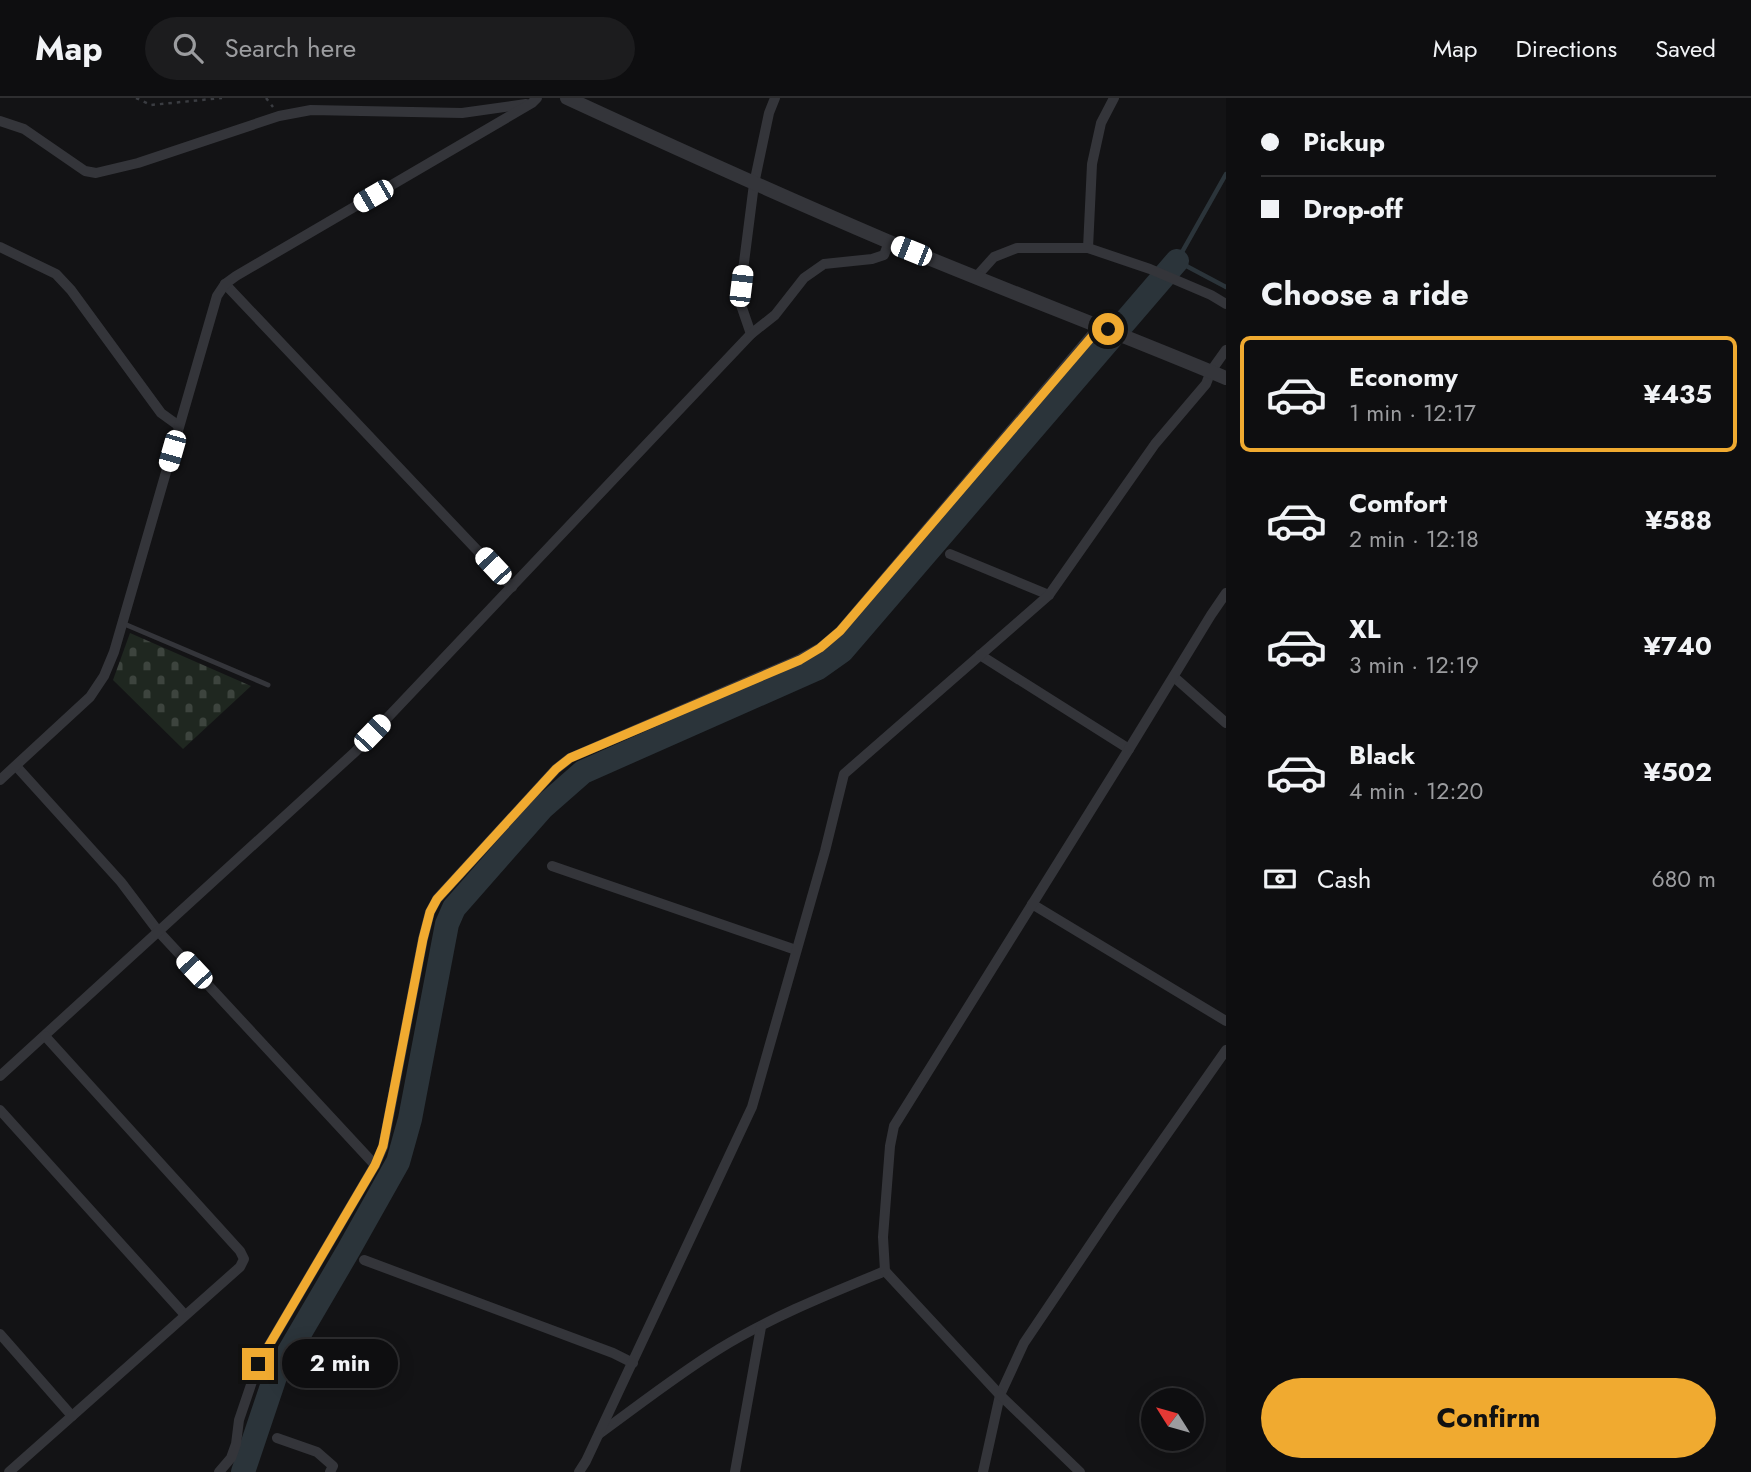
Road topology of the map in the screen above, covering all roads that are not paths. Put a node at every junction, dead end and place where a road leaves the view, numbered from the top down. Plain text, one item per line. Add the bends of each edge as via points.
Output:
1 (567, 98) edge
2 (775, 98) edge
3 (1114, 98) edge
4 (535, 100) edge
5 (0, 121) edge
6 (754, 184) junction
7 (889, 242) junction
8 (0, 247) edge
9 (1088, 248) junction
10 (976, 277) junction
11 (225, 284) junction
12 (1226, 304) edge
13 (1104, 327) junction
14 (751, 334) junction
15 (1226, 350) edge
16 (1211, 372) junction
17 (1226, 378) edge
18 (179, 426) junction
19 (950, 554) dead end
20 (512, 587) junction
21 (1226, 593) edge
22 (1049, 595) junction
23 (122, 623) junction
24 (981, 655) junction
25 (1174, 677) junction
26 (268, 685) dead end
27 (1226, 723) edge
28 (1129, 749) junction
29 (16, 766) junction
30 (0, 780) edge
31 (552, 866) dead end
32 (1032, 904) junction
33 (158, 931) junction
34 (796, 950) junction
35 (1226, 1021) edge
36 (46, 1035) junction
37 (1226, 1050) edge
38 (0, 1076) edge
39 (0, 1110) edge
40 (375, 1165) junction
41 (365, 1260) dead end
42 (886, 1271) junction
43 (185, 1315) junction
44 (761, 1327) junction
45 (0, 1334) edge
46 (632, 1363) junction
47 (1000, 1395) junction
48 (72, 1416) junction
49 (597, 1436) junction
50 (277, 1437) dead end
51 (9, 1472) edge
52 (219, 1472) edge
53 (330, 1472) edge
54 (579, 1472) edge
55 (735, 1472) edge
56 (983, 1472) edge
57 (1080, 1472) edge

1 - 6 street
2 - 6 street
3 - 9 street via 1101,123 1092,164
4 - 5 street via 462,113 312,110 96,173 85,171 24,129
4 - 11 street
6 - 7 street
6 - 14 street via 741,286 741,305
7 - 10 street
7 - 14 street via 884,255 824,264 804,278 775,315
8 - 18 street via 56,274 161,413
9 - 10 street via 1017,247 994,257
9 - 12 street via 1150,269
10 - 13 street
11 - 18 street via 217,296
11 - 20 street
13 - 16 street
13 - 40 street via 830,640 800,660 570,758 437,899 423,939 383,1146
14 - 20 street
15 - 16 street
16 - 17 street
16 - 22 street via 1206,384 1154,444
18 - 23 street
19 - 22 street
20 - 33 street via 355,752
21 - 25 street
22 - 24 street
23 - 26 lane
23 - 29 street via 104,676 90,697
24 - 28 street
24 - 34 street via 844,774
25 - 27 street
25 - 28 street
28 - 32 street
29 - 30 street
29 - 33 street via 121,882
31 - 34 street
32 - 35 street
32 - 42 street via 894,1126 883,1237
33 - 36 street
33 - 40 street
34 - 46 street via 752,1107
36 - 38 street
36 - 43 street via 244,1259
37 - 47 street via 1024,1343
39 - 43 street
40 - 52 street via 258,1364 232,1458
41 - 46 street
42 - 44 street
42 - 47 street
43 - 48 street
44 - 49 street via 719,1349
44 - 55 street
45 - 48 street
46 - 49 street
47 - 56 street
47 - 57 street
48 - 51 street
49 - 54 street
50 - 53 street via 317,1452 332,1466

